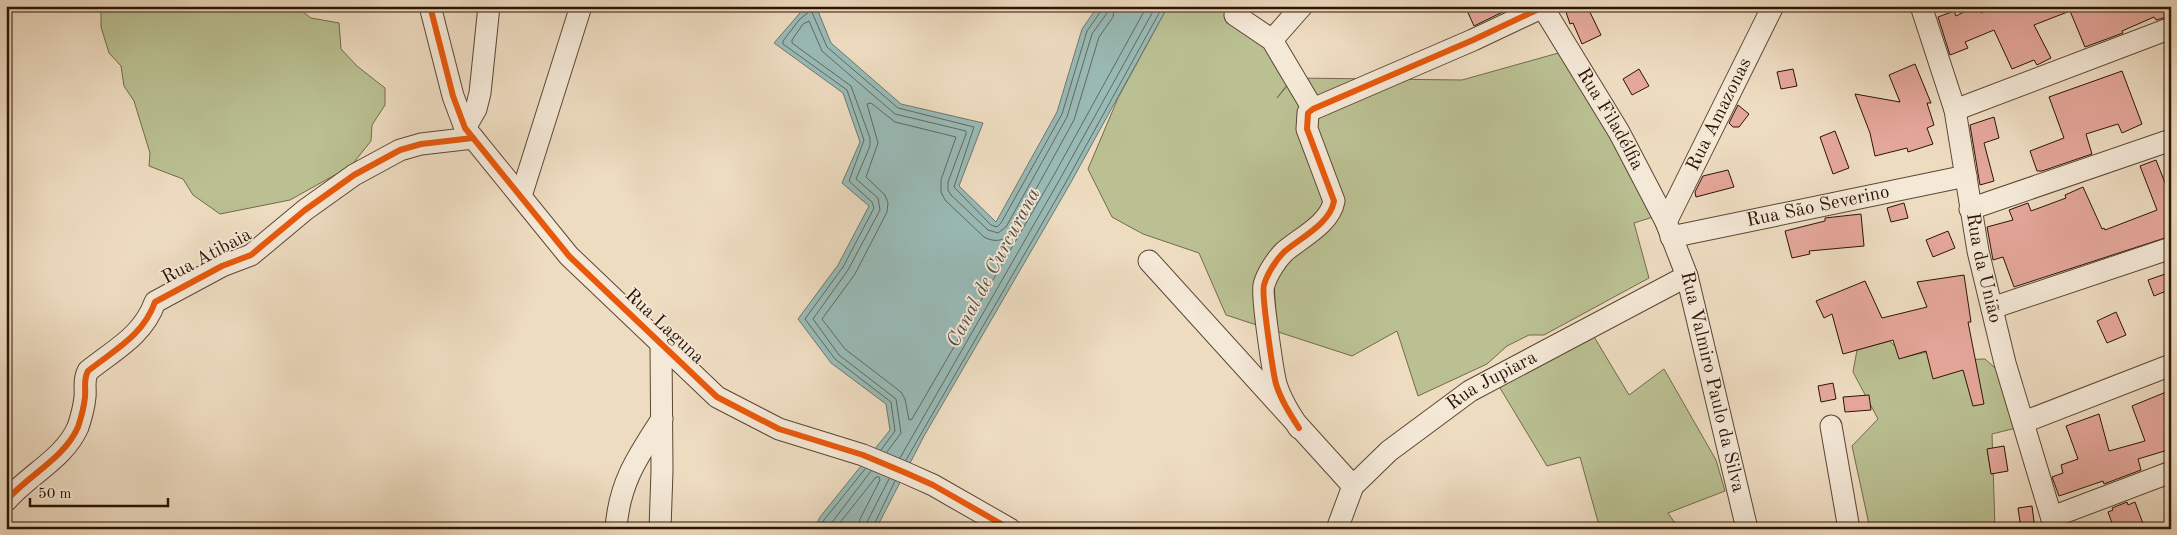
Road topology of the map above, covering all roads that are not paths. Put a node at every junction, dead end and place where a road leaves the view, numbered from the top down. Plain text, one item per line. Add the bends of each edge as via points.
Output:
1 (430, 6) edge
2 (489, 6) edge
3 (581, 6) edge
4 (1302, 6) edge
5 (1542, 6) edge
6 (1773, 6) edge
7 (1923, 7) edge
8 (1235, 15) dead end
9 (2171, 28) edge
10 (1272, 40) junction
11 (1313, 108) junction
12 (1955, 110) junction
13 (469, 133) junction
14 (2171, 140) edge
15 (1966, 176) junction
16 (521, 196) junction
17 (1970, 209) junction
18 (1669, 230) junction
19 (2171, 248) edge
20 (1149, 260) dead end
21 (1687, 276) junction
22 (1992, 308) junction
23 (661, 345) junction
24 (2171, 365) edge
25 (662, 419) junction
26 (2024, 422) junction
27 (1831, 426) dead end
28 (1299, 428) junction
29 (2171, 472) edge
30 (1353, 486) junction
31 (6, 501) edge
32 (2053, 523) edge
33 (616, 529) edge
34 (660, 529) edge
35 (1010, 529) edge
36 (1337, 529) edge
37 (1747, 529) edge
38 (1849, 529) edge

1 - 13 street, Rua Laguna via 453,96
2 - 13 street via 480,93
3 - 16 street
4 - 10 street
5 - 11 street via 1473,40
5 - 18 street, Rua Filadélfia via 1619,132
6 - 18 street, Rua Amazonas
7 - 12 street, Rua da União
8 - 10 street
9 - 12 street
10 - 11 street
11 - 28 street via 1308,113 1307,129 1334,201 1332,209 1317,226 1283,253 1263,286 1276,383
12 - 15 street, Rua da União
13 - 16 street, Rua Laguna
13 - 31 street, Rua Atibaia via 394,153 354,175 251,255 222,266 155,302 138,333 88,371 82,414 70,441
14 - 17 street
15 - 17 street, Rua da União
15 - 18 street, Rua São Severino
16 - 23 street, Rua Laguna via 569,256
17 - 22 street, Rua da União
18 - 21 street, Rua Valmiro Paulo da Silva
19 - 22 street
20 - 28 street
21 - 30 street, Rua Jupiara via 1470,391 1389,452
21 - 37 street, Rua Valmiro Paulo da Silva
22 - 26 street, Rua da União
23 - 25 street
23 - 35 street, Rua Laguna via 717,397 779,429 864,455 933,485
24 - 26 street
25 - 33 street via 631,467 617,508
25 - 34 street
26 - 32 street, Rua da União
27 - 38 street
28 - 30 street
29 - 32 street
30 - 36 street, Rua Jupiara

